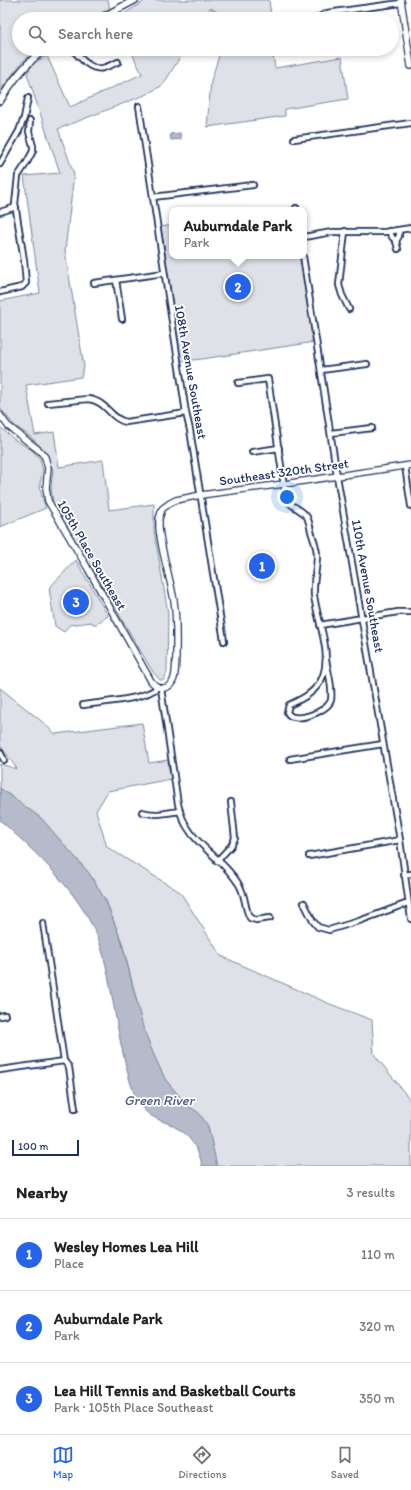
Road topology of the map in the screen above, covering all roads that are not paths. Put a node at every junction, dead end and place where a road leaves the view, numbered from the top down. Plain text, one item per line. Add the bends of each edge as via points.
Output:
1 (134, 0) edge
2 (401, 1) edge
3 (126, 2) edge
4 (110, 12) edge
5 (333, 12) edge
6 (409, 33) edge
7 (36, 56) edge
8 (79, 56) edge
9 (118, 62) dead end
10 (411, 66) edge
11 (28, 98) dead end
12 (0, 101) edge
13 (140, 106) dead end
14 (30, 121) dead end
15 (411, 123) edge
16 (294, 139) dead end
17 (0, 164) edge
18 (253, 185) dead end
19 (153, 197) junction
20 (16, 207) junction
21 (0, 212) edge
22 (411, 228) edge
23 (399, 230) junction
24 (345, 231) junction
25 (389, 231) junction
26 (307, 237) edge
27 (396, 241) junction
28 (398, 249) dead end
29 (303, 259) edge
30 (164, 273) junction
31 (116, 280) junction
32 (94, 283) dead end
33 (0, 292) edge
34 (349, 309) dead end
35 (122, 319) dead end
36 (367, 364) dead end
37 (321, 370) junction
38 (238, 384) dead end
39 (48, 403) dead end
40 (186, 413) junction
41 (0, 415) edge
42 (372, 428) dead end
43 (331, 433) junction
44 (278, 448) junction
45 (252, 452) dead end
46 (411, 465) edge
47 (405, 466) junction
48 (338, 476) junction
49 (284, 484) junction
50 (201, 495) junction
51 (411, 506) edge
52 (411, 612) edge
53 (362, 617) junction
54 (320, 624) junction
55 (224, 641) dead end
56 (326, 660) junction
57 (159, 687) junction
58 (83, 706) dead end
59 (383, 744) junction
60 (0, 752) edge
61 (290, 759) dead end
62 (4, 760) dead end
63 (231, 802) dead end
64 (180, 811) junction
65 (142, 812) dead end
66 (400, 840) junction
67 (309, 856) dead end
68 (217, 861) junction
69 (404, 874) junction
70 (411, 874) edge
71 (304, 903) dead end
72 (408, 903) junction
73 (270, 918) dead end
74 (411, 920) edge
75 (43, 923) dead end
76 (64, 1060) junction
77 (0, 1070) edge
78 (75, 1109) dead end

1 - 3 main road
2 - 5 street
2 - 6 street
3 - 4 main road
6 - 10 street
7 - 12 main road via 18,75
8 - 9 street via 95,68
11 - 17 street via 19,131
13 - 19 street, 108th Avenue Southeast
14 - 20 street via 29,132 33,151 17,179
15 - 16 street
18 - 19 street
19 - 30 street, 108th Avenue Southeast
20 - 21 street
20 - 33 street via 25,285
22 - 23 street
23 - 25 street
23 - 27 street
24 - 25 street
24 - 26 street
24 - 34 street via 339,285
25 - 27 street
27 - 28 street
29 - 37 street, 110th Avenue Southeast
30 - 31 street
30 - 40 street, 108th Avenue Southeast
31 - 32 street
31 - 35 street
36 - 37 street
37 - 43 street, 110th Avenue Southeast
38 - 44 street via 268,379
39 - 40 street via 94,400 121,421 126,422
40 - 50 street, 108th Avenue Southeast
41 - 57 street, 105th Place Southeast via 8,426 40,451 45,458 48,472 46,492 51,506 147,674
42 - 43 street
43 - 48 street, 110th Avenue Southeast
44 - 45 street
44 - 49 street
46 - 47 street, Southeast 320th Street
47 - 48 street, Southeast 320th Street
47 - 51 street
48 - 49 street, Southeast 320th Street
48 - 53 street, 110th Avenue Southeast
49 - 50 street, Southeast 320th Street
49 - 54 street via 287,501 307,517 314,543 317,556 313,584
50 - 55 street, 108th Avenue Southeast
50 - 57 street, Southeast 320th Street via 170,502 162,509 159,519 174,602 176,629 174,680 168,687
52 - 53 street
53 - 54 street
53 - 59 street, 110th Avenue Southeast
54 - 56 street
56 - 56 street via 316,689 289,705 287,712 291,717 311,715 323,710 328,704 331,684
57 - 58 street via 142,696
57 - 64 street
59 - 61 street
59 - 66 street, 110th Avenue Southeast
60 - 62 street
63 - 68 street via 235,838
64 - 65 street via 150,815
64 - 68 street via 183,822
66 - 67 street
66 - 69 street, 110th Avenue Southeast
68 - 73 street via 239,884 249,916 258,920
69 - 70 street
69 - 72 street, 110th Avenue Southeast
71 - 72 street via 318,927 329,930
72 - 74 street, 110th Avenue Southeast
75 - 76 street
76 - 77 street
76 - 78 street via 69,1067

